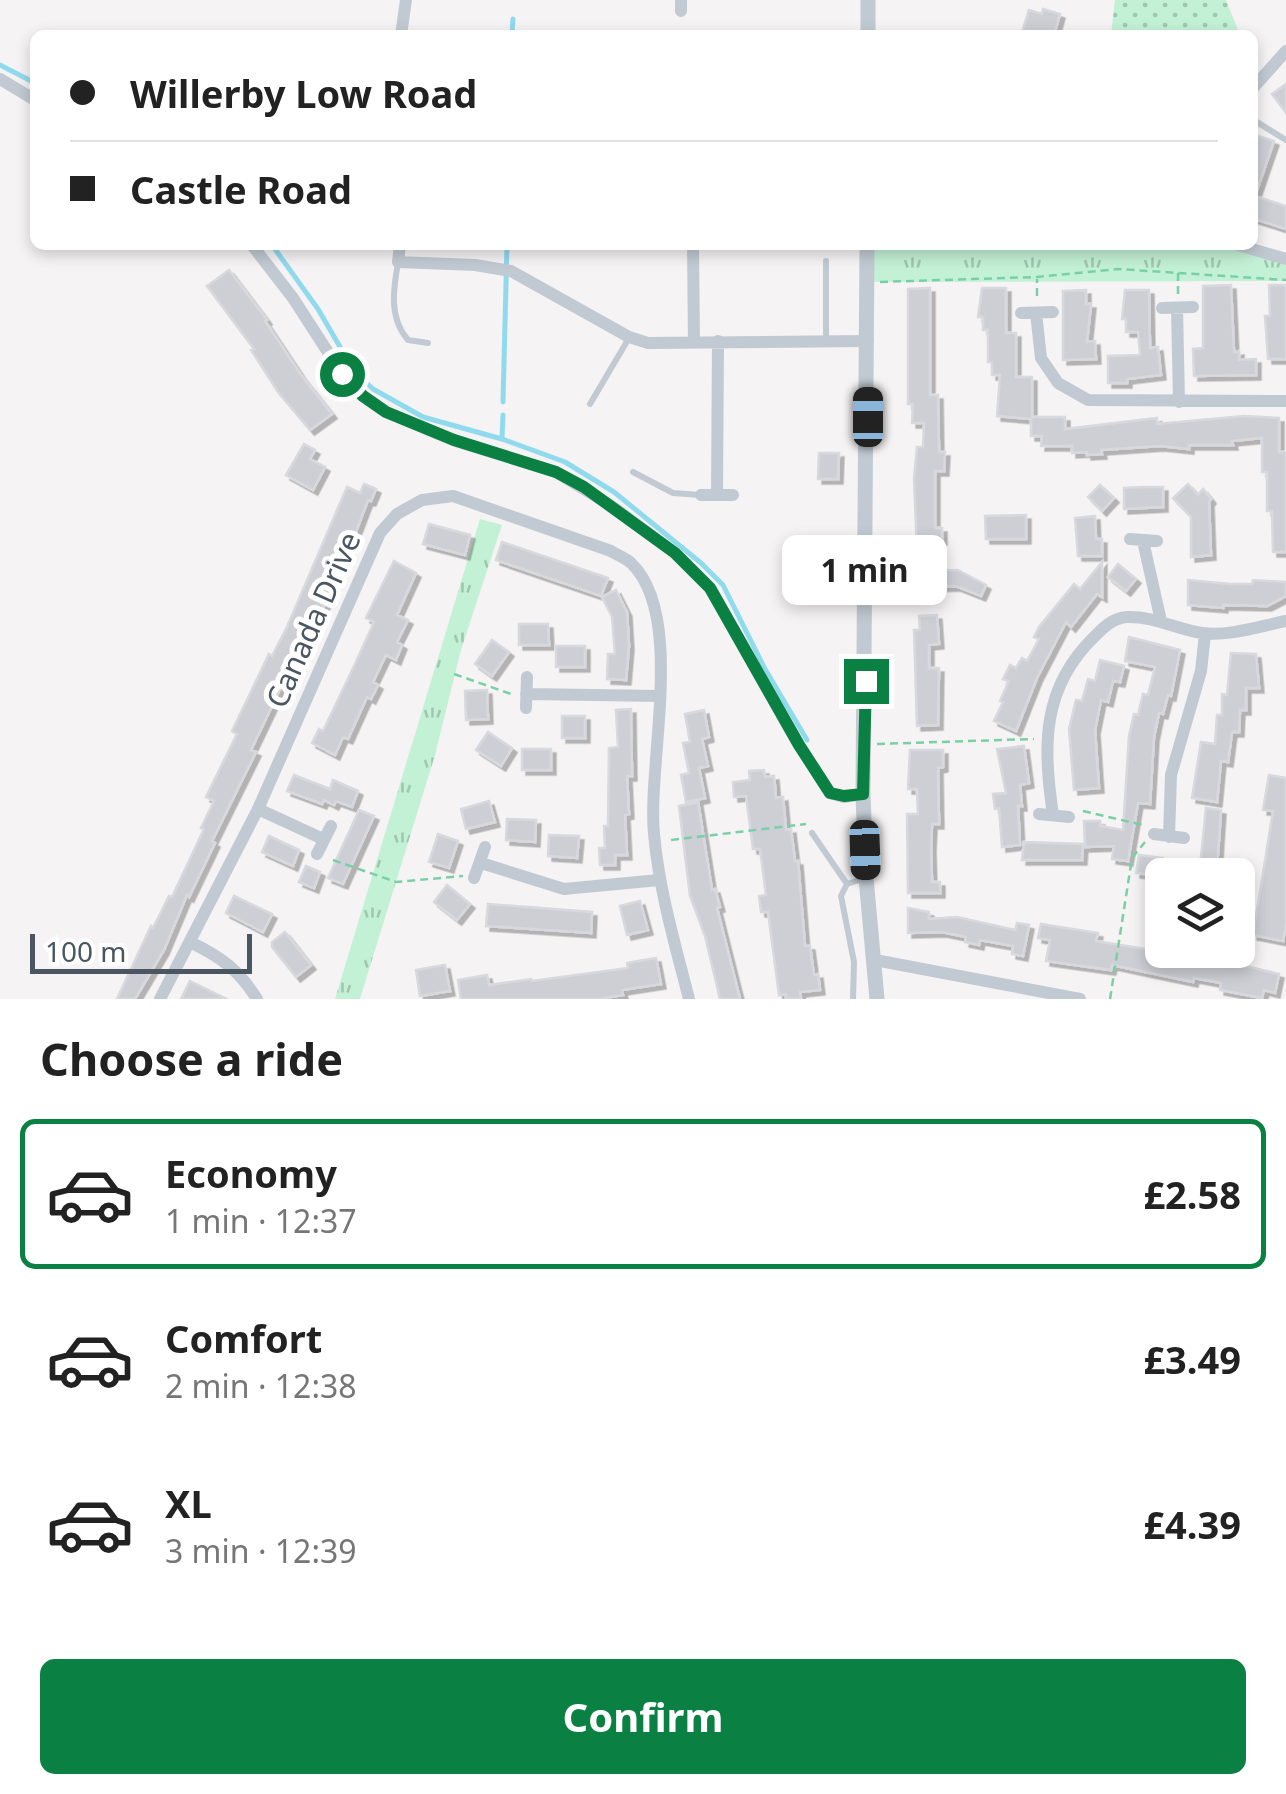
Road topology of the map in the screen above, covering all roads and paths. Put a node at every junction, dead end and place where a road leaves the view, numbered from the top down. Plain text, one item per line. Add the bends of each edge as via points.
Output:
1 (406, 0) edge
2 (868, 0) edge
3 (402, 30) edge
4 (868, 30) edge
5 (1286, 51) edge
6 (0, 79) edge
7 (1258, 82) edge
8 (30, 97) edge
9 (1258, 123) edge
10 (1286, 140) edge
11 (256, 250) edge
12 (399, 250) edge
13 (693, 250) edge
14 (867, 250) edge
15 (1255, 250) edge
16 (1286, 259) edge
17 (826, 261) dead end
18 (398, 262) junction
19 (1178, 270) junction
20 (1037, 278) junction
21 (1286, 280) edge
22 (868, 282) junction
23 (1162, 308) dead end
24 (1177, 308) junction
25 (1193, 308) dead end
26 (1052, 312) dead end
27 (1021, 313) dead end
28 (1036, 313) junction
29 (630, 337) junction
30 (718, 341) junction
31 (826, 341) junction
32 (868, 341) junction
33 (694, 342) junction
34 (428, 343) dead end
35 (1286, 401) edge
36 (1179, 402) junction
37 (590, 404) dead end
38 (633, 472) dead end
39 (717, 494) junction
40 (701, 495) joint
41 (733, 495) dead end
42 (1143, 540) dead end
43 (1161, 621) junction
44 (1286, 621) edge
45 (1205, 634) junction
46 (454, 674) dead end
47 (527, 677) dead end
48 (660, 696) junction
49 (526, 701) junction
50 (1048, 739) junction
51 (866, 744) junction
52 (863, 794) junction
53 (258, 809) junction
54 (1084, 811) dead end
55 (1070, 817) dead end
56 (331, 826) dead end
57 (812, 834) joint
58 (1154, 834) joint
59 (1174, 835) junction
60 (323, 839) junction
61 (654, 842) junction
62 (484, 847) dead end
63 (317, 854) joint
64 (477, 872) junction
65 (866, 878) junction
66 (659, 880) junction
67 (846, 884) junction
68 (190, 942) junction
69 (875, 960) junction
70 (160, 999) edge
71 (257, 999) edge
72 (689, 999) edge
73 (853, 999) edge
74 (877, 999) edge
75 (1080, 999) edge
76 (1110, 999) edge

1 - 3 street
2 - 4 street
5 - 7 street
6 - 8 street
9 - 10 lane
11 - 52 street via 363,396 454,440 556,472 675,553 710,588 830,793
12 - 18 street
13 - 33 street
14 - 22 street
15 - 16 street
17 - 31 lane
18 - 29 street via 511,271
18 - 34 lane via 396,322 408,340
19 - 20 path via 1118,268
19 - 21 path
19 - 24 path
20 - 22 path
20 - 28 path
22 - 32 street
23 - 24 street
24 - 25 street
24 - 36 street
26 - 28 street
27 - 28 street
28 - 36 street via 1041,358 1058,383 1088,400
29 - 33 street
29 - 37 lane
30 - 31 street
30 - 33 street
30 - 39 street
31 - 32 street
32 - 51 street
35 - 36 street
38 - 40 lane via 672,494
39 - 40 street
39 - 41 street
42 - 43 street
43 - 45 street
43 - 50 street via 1122,617 1073,657 1060,682
44 - 45 street
45 - 59 street via 1201,672 1170,775
46 - 49 path
47 - 49 street
48 - 49 street
48 - 53 street, Canada Drive via 657,622 631,563 454,496 422,500 380,533
48 - 61 street, Canada Drive
50 - 51 path
50 - 55 street via 1046,815
51 - 52 street
52 - 65 street
53 - 60 street
53 - 68 street, Canada Drive
54 - 59 path
56 - 60 street
57 - 61 path via 806,823
57 - 67 lane
58 - 59 street
58 - 76 path via 1132,858
60 - 63 street
61 - 66 street, Canada Drive
62 - 64 street
63 - 64 path via 396,882
64 - 66 street via 564,889
65 - 67 lane
65 - 69 street
66 - 72 street, Canada Drive
67 - 73 lane via 841,896 854,962
68 - 70 street, Canada Drive
68 - 71 street via 224,958
69 - 74 street
69 - 75 street

